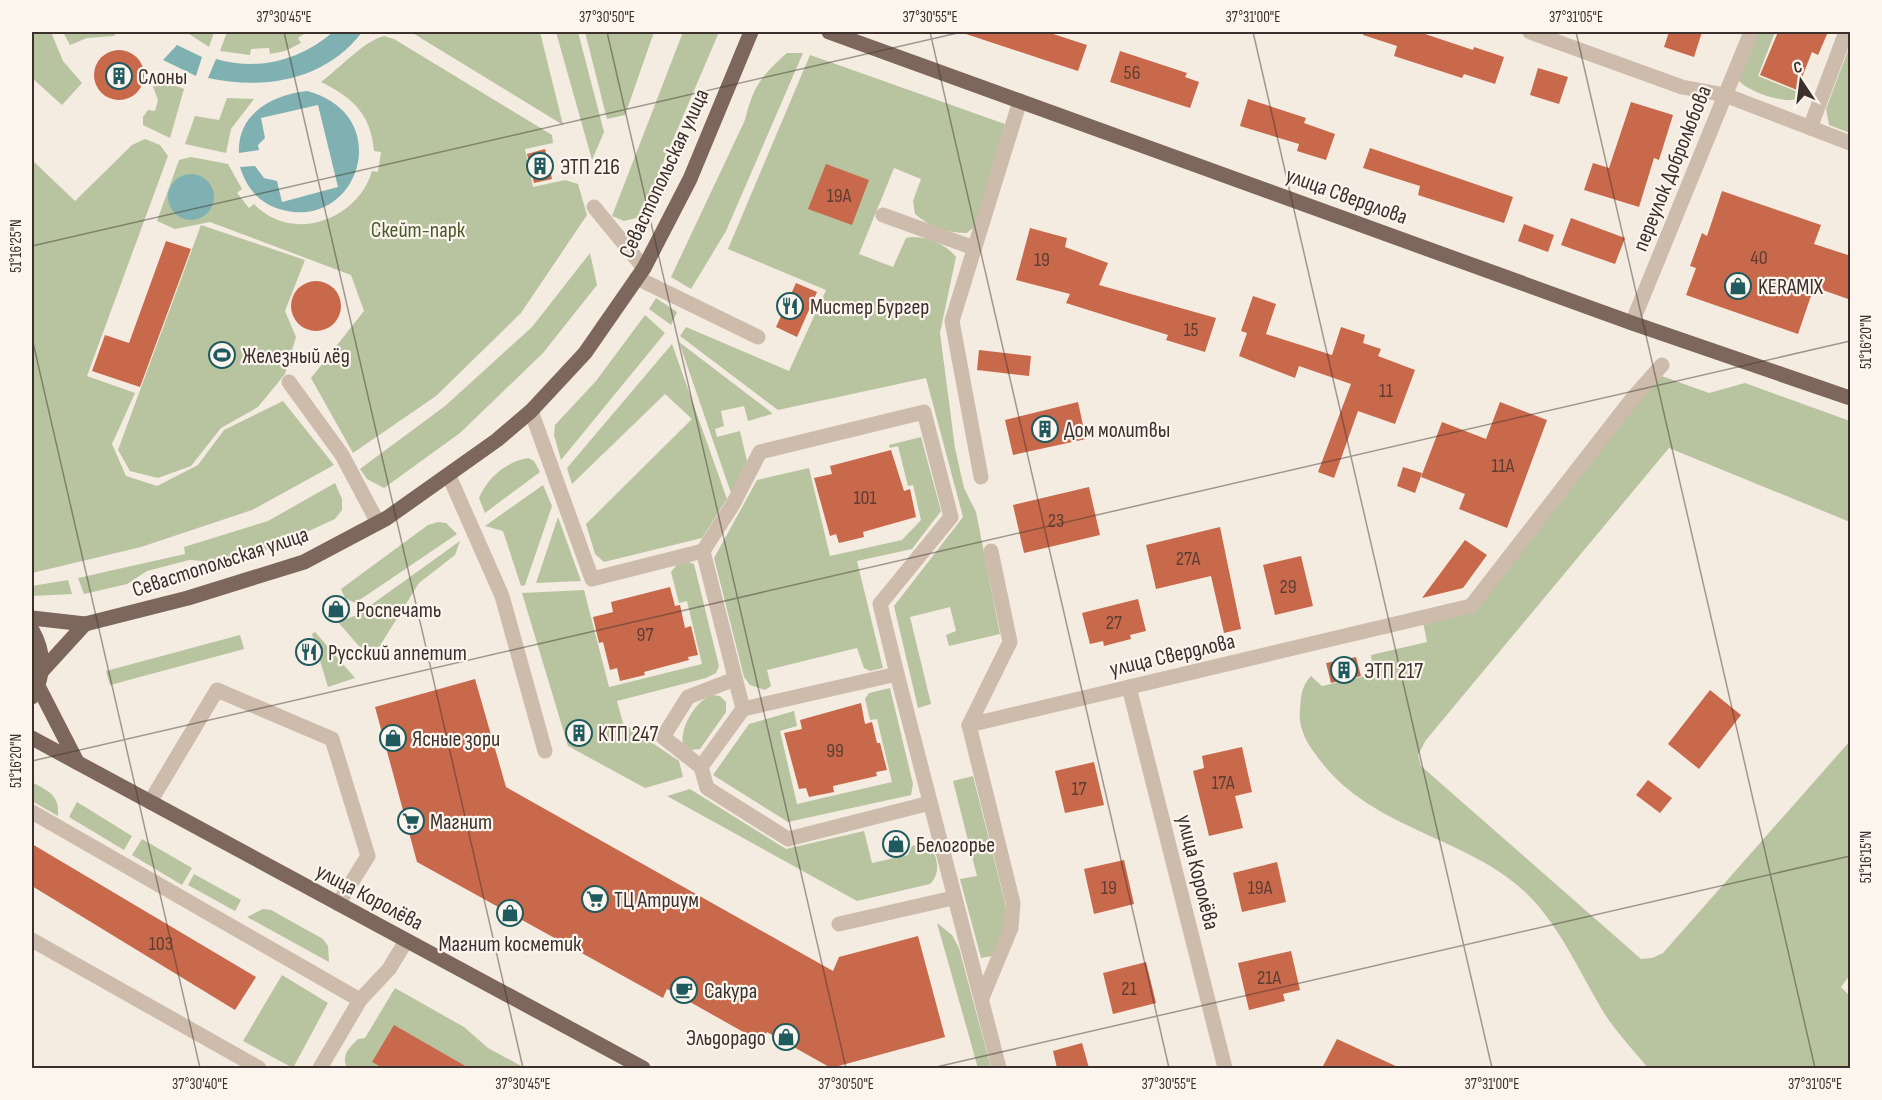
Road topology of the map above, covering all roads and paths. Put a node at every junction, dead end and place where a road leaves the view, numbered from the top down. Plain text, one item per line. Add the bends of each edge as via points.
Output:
1 (751, 32) edge
2 (829, 32) edge
3 (1530, 32) edge
4 (1751, 32) edge
5 (1846, 32) edge
6 (1725, 95) junction
7 (1020, 101) junction
8 (1810, 128) junction
9 (1851, 143) edge
10 (594, 207) dead end
11 (883, 215) dead end
12 (974, 248) junction
13 (641, 273) junction
14 (1632, 322) junction
15 (758, 337) dead end
16 (1662, 364) dead end
17 (289, 382) dead end
18 (1851, 398) edge
19 (531, 411) junction
20 (449, 476) junction
21 (981, 477) dead end
22 (378, 523) junction
23 (992, 550) dead end
24 (704, 551) junction
25 (32, 618) edge
26 (85, 624) junction
27 (32, 630) edge
28 (897, 674) junction
29 (735, 679) junction
30 (37, 685) edge
31 (1129, 687) junction
32 (743, 710) junction
33 (969, 725) junction
34 (32, 738) edge
35 (545, 751) dead end
36 (77, 762) junction
37 (701, 767) junction
38 (150, 802) junction
39 (930, 804) junction
40 (32, 812) edge
41 (954, 898) junction
42 (338, 904) junction
43 (839, 924) dead end
44 (32, 940) edge
45 (406, 941) junction
46 (981, 998) junction
47 (360, 1000) junction
48 (259, 1068) edge
49 (320, 1068) edge
50 (643, 1068) edge
51 (999, 1068) edge
52 (1225, 1068) edge

1 - 13 main road, Севастопольская улица via 690,179
2 - 7 main road, улица Свердлова
3 - 6 street via 1682,87
4 - 6 street, переулок Добролюбова
5 - 8 street
6 - 8 street
6 - 14 street, переулок Добролюбова
7 - 12 street
7 - 14 main road, улица Свердлова
8 - 9 street
10 - 13 street
11 - 12 street
12 - 21 street via 952,321
13 - 15 street
13 - 19 main road, Севастопольская улица via 585,353
14 - 18 main road, улица Свердлова
16 - 31 street, улица Свердлова via 1471,606
17 - 22 street via 342,455
19 - 20 main road, Севастопольская улица
19 - 24 street via 592,579
20 - 22 main road, Севастопольская улица
20 - 35 street via 502,596
22 - 26 main road, Севастопольская улица via 304,562 188,598
23 - 33 street via 1010,642
24 - 28 street via 760,452 924,412 951,517 880,604
24 - 29 street
25 - 26 main road, Севастопольская улица
26 - 30 main road
27 - 30 main road via 42,656
28 - 32 street
28 - 39 street
29 - 32 street
29 - 37 street via 688,697 663,737
30 - 36 main road
31 - 33 street, улица Свердлова
31 - 52 street, улица Королёва
32 - 37 street
33 - 46 street via 1013,903 1011,928
34 - 36 main road, улица Королёва
36 - 38 main road, улица Королёва
37 - 39 street via 707,788 788,839
38 - 42 main road, улица Королёва
38 - 42 street via 217,690 332,739 368,856
39 - 41 street
40 - 47 street
41 - 43 street
41 - 46 street
42 - 45 main road, улица Королёва
44 - 48 street
45 - 47 street via 389,969
45 - 50 main road, улица Королёва
46 - 51 street
47 - 49 street

